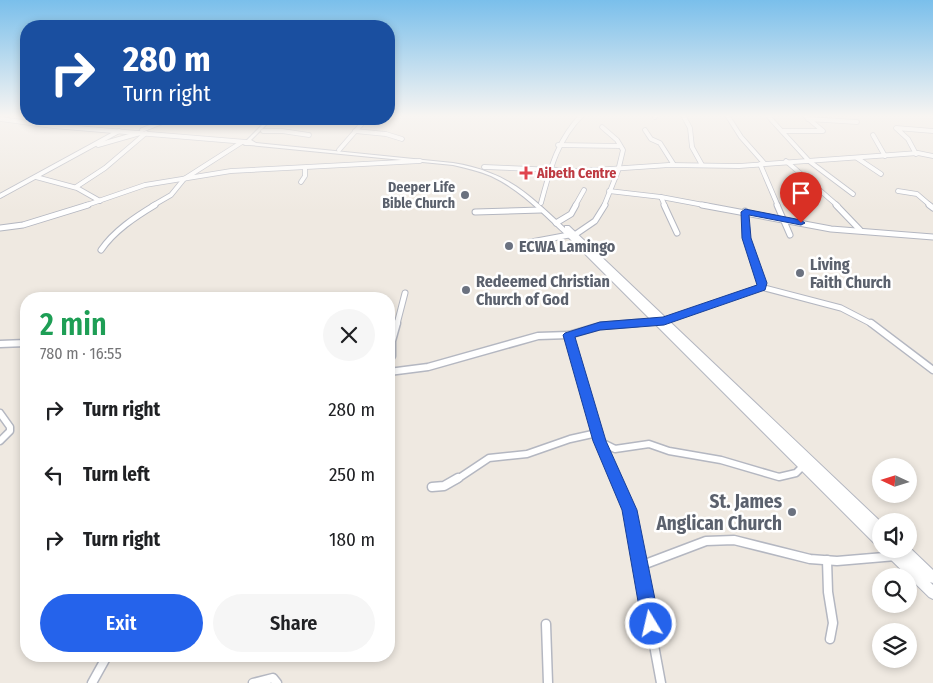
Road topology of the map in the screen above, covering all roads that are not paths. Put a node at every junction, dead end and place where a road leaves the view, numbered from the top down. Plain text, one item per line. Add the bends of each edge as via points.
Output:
1 (620, 146) edge
2 (89, 147) edge
3 (127, 147) edge
4 (240, 147) edge
5 (293, 147) edge
6 (304, 147) edge
7 (342, 147) edge
8 (557, 147) edge
9 (662, 147) edge
10 (692, 147) edge
11 (749, 147) edge
12 (797, 147) edge
13 (880, 147) edge
14 (912, 147) edge
15 (339, 150) junction
16 (916, 154) junction
17 (885, 156) junction
18 (933, 156) edge
19 (857, 158) junction
20 (420, 161) junction
21 (809, 161) junction
22 (786, 162) junction
23 (762, 164) junction
24 (674, 165) junction
25 (702, 165) junction
26 (305, 168) junction
27 (484, 168) junction
28 (620, 169) junction
29 (551, 170) junction
30 (880, 174) dead end
31 (36, 177) junction
32 (184, 179) junction
33 (301, 182) dead end
34 (76, 187) junction
35 (584, 190) dead end
36 (609, 191) junction
37 (898, 192) dead end
38 (853, 194) dead end
39 (0, 196) edge
40 (661, 197) junction
41 (100, 201) junction
42 (541, 202) junction
43 (933, 208) edge
44 (541, 210) junction
45 (475, 212) dead end
46 (745, 212) junction
47 (785, 220) junction
48 (558, 222) junction
49 (0, 228) edge
50 (860, 230) junction
51 (677, 233) dead end
52 (572, 235) junction
53 (790, 235) dead end
54 (933, 237) edge
55 (526, 243) dead end
56 (101, 250) dead end
57 (761, 287) junction
58 (405, 293) dead end
59 (655, 321) junction
60 (664, 321) junction
61 (395, 326) edge
62 (568, 335) junction
63 (20, 343) edge
64 (0, 344) edge
65 (933, 370) edge
66 (395, 371) edge
67 (0, 413) edge
68 (597, 433) junction
69 (0, 441) edge
70 (599, 441) junction
71 (803, 466) junction
72 (432, 487) dead end
73 (872, 520) edge
74 (872, 533) edge
75 (883, 558) edge
76 (902, 558) edge
77 (906, 558) edge
78 (827, 560) junction
79 (640, 566) junction
80 (933, 578) edge
81 (933, 593) edge
82 (546, 624) dead end
83 (830, 639) dead end
84 (103, 662) edge
85 (92, 683) edge
86 (253, 683) edge
87 (277, 683) edge
88 (548, 683) edge
89 (661, 683) edge

1 - 28 street via 624,154
2 - 31 street
3 - 34 street via 105,168
4 - 32 street
5 - 20 main road
6 - 15 main road
7 - 15 street
8 - 29 street
9 - 24 street
10 - 25 street
11 - 23 street
12 - 21 street
13 - 17 street
14 - 16 street
15 - 27 main road via 447,160
16 - 17 street
16 - 18 street
17 - 19 street
19 - 21 street
19 - 30 street
20 - 26 street
20 - 44 main road via 493,174 515,186
21 - 22 street
21 - 38 street
22 - 23 street
22 - 50 street via 830,199
23 - 25 street
23 - 47 street
24 - 25 street
24 - 28 street
26 - 32 street via 239,170
26 - 33 street
27 - 29 street
27 - 42 main road via 512,179
28 - 29 street
28 - 36 street
29 - 42 street
31 - 34 street
31 - 39 street
32 - 41 street via 145,185
32 - 56 street via 171,195 111,236
34 - 41 street
35 - 48 street via 571,214
36 - 40 street
36 - 52 street via 599,215 586,229
37 - 43 street via 917,194
40 - 46 street
40 - 51 street
41 - 49 street via 33,222
42 - 48 main road
44 - 45 street
44 - 48 main road
46 - 47 street
46 - 57 street via 746,238
47 - 50 street
47 - 53 street
48 - 52 main road
50 - 54 street
52 - 55 street
52 - 59 main road
52 - 60 main road
57 - 60 street
57 - 65 street via 841,308 868,320
58 - 61 street
59 - 60 street
59 - 62 street via 600,326
59 - 71 main road
60 - 73 main road
62 - 66 street via 540,336 456,360
62 - 68 street
63 - 64 street
67 - 69 street via 10,428
68 - 70 street
68 - 72 street via 527,454 489,458 444,486
70 - 71 street via 615,449 648,444 779,477 796,473
70 - 79 street via 629,510
71 - 74 main road
75 - 78 street
76 - 81 main road
77 - 80 main road
78 - 79 street via 810,559 734,540 706,541
78 - 83 street via 833,623
79 - 89 street
82 - 88 street
84 - 85 street
86 - 87 street via 274,678

